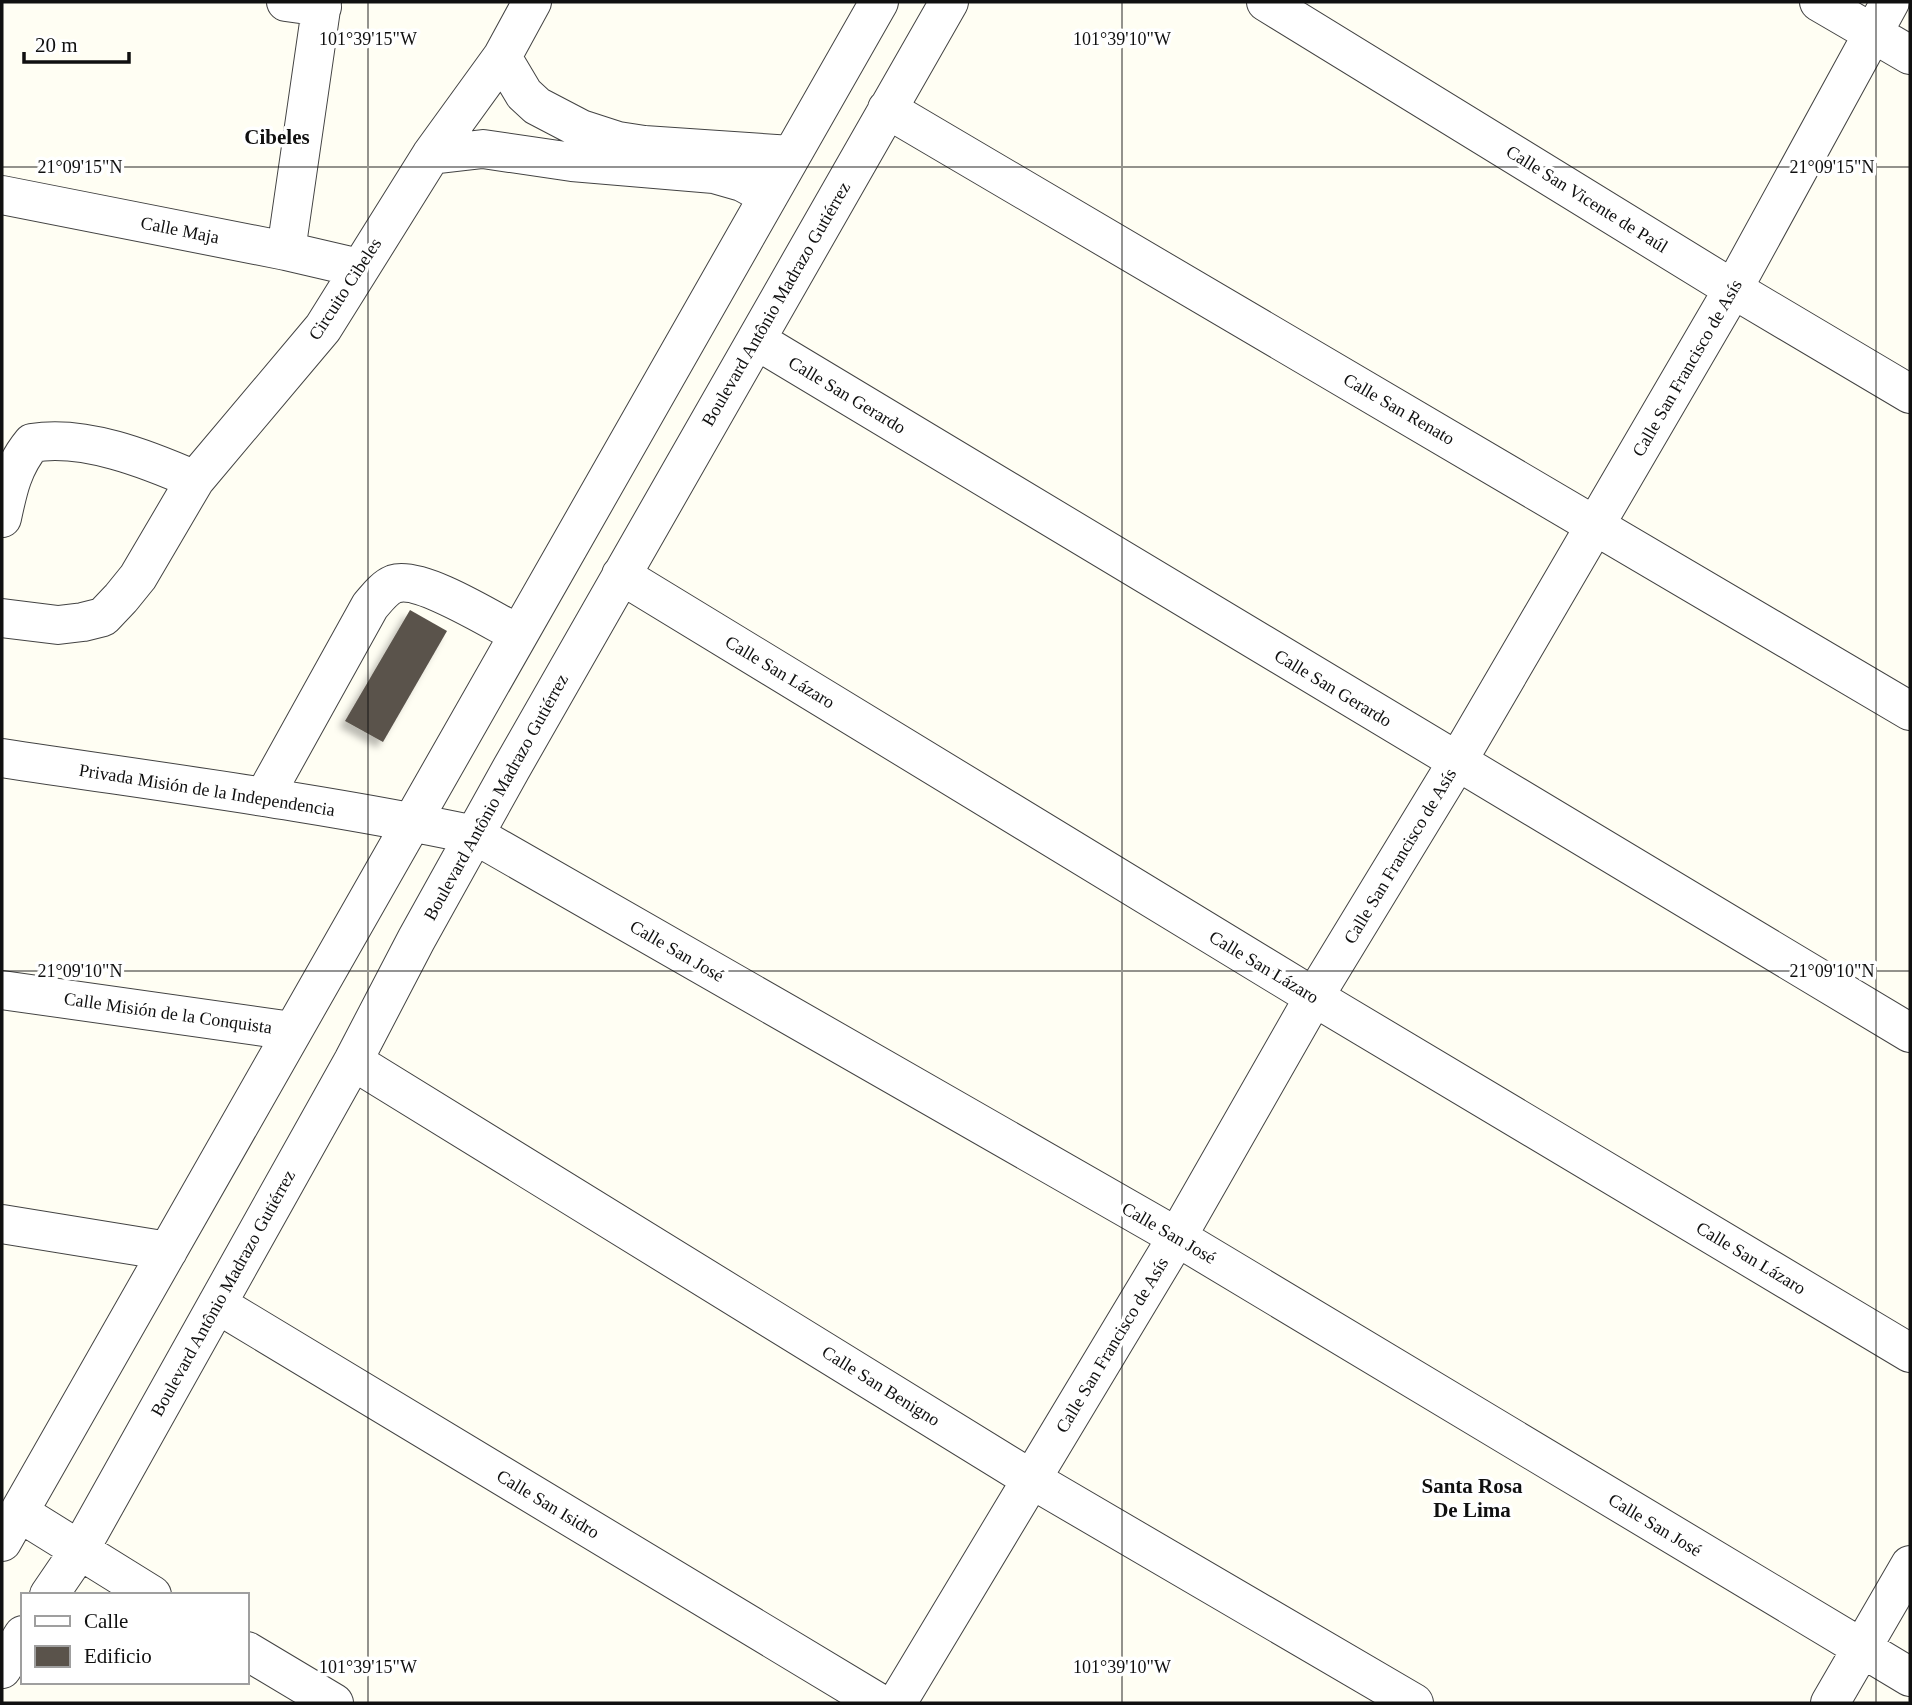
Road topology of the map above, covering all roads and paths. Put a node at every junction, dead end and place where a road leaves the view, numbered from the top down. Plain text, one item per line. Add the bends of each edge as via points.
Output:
1 (532, 2) edge
2 (879, 2) edge
3 (948, 2) edge
4 (1266, 2) edge
5 (1819, 2) edge
6 (310, 4) edge
7 (1881, 17) edge
8 (1910, 55) edge
9 (502, 57) junction
10 (887, 109) junction
11 (431, 155) junction
12 (791, 155) junction
13 (2, 195) edge
14 (768, 196) junction
15 (286, 251) junction
16 (359, 268) junction
17 (1733, 289) junction
18 (756, 340) junction
19 (1910, 394) edge
20 (195, 480) junction
21 (2, 518) edge
22 (1596, 524) junction
23 (621, 575) junction
24 (2, 618) edge
25 (518, 634) junction
26 (1910, 710) edge
27 (2, 758) edge
28 (1457, 762) junction
29 (264, 797) junction
30 (412, 822) junction
31 (475, 835) junction
32 (2, 990) edge
33 (1314, 998) junction
34 (292, 1031) junction
35 (1910, 1033) edge
36 (353, 1061) junction
37 (2, 1224) edge
38 (1177, 1237) junction
39 (168, 1251) junction
40 (217, 1304) junction
41 (1910, 1353) edge
42 (1031, 1479) junction
43 (11, 1527) edge
44 (79, 1551) junction
45 (1910, 1565) edge
46 (51, 1593) edge
47 (149, 1593) edge
48 (21, 1638) edge
49 (1863, 1649) junction
50 (248, 1652) edge
51 (2, 1670) edge
52 (1910, 1677) edge
53 (334, 1703) edge
54 (879, 1703) edge
55 (897, 1703) edge
56 (1414, 1703) edge
57 (1830, 1703) edge

1 - 9 street, Circuito Cibeles
2 - 12 street
3 - 10 street, Boulevard Antônio Madrazo Gutiérrez
4 - 17 street, Calle San Vicente de Paúl
5 - 7 street
6 - 15 street
7 - 8 street
7 - 17 street, Calle San Francisco de Asís
9 - 11 street, Circuito Cibeles
9 - 12 street via 524,94 537,106 581,129 644,145
10 - 18 street, Boulevard Antônio Madrazo Gutiérrez
10 - 22 street, Calle San Renato
11 - 14 street via 483,149 714,174
11 - 16 street, Circuito Cibeles
12 - 14 street
13 - 15 street, Calle Maja
14 - 25 street
15 - 16 street, Calle Maja
16 - 20 street, Circuito Cibeles via 323,328
17 - 19 street, Calle San Vicente de Paúl
17 - 22 street, Calle San Francisco de Asís
18 - 23 street, Boulevard Antônio Madrazo Gutiérrez
18 - 28 street, Calle San Gerardo
20 - 21 street via 148,460 52,439 32,443 20,457 9,481
20 - 24 street, Circuito Cibeles via 138,577 103,617 58,625
22 - 26 street, Calle San Renato
22 - 28 street, Calle San Francisco de Asís
23 - 31 street, Boulevard Antônio Madrazo Gutiérrez
23 - 33 street, Calle San Lázaro
25 - 29 street via 416,584 396,584 381,592
25 - 30 street
27 - 29 street, Privada Misión de la Independencia
28 - 33 street, Calle San Francisco de Asís
28 - 35 street, Calle San Gerardo
29 - 30 street, Privada Misión de la Independencia
30 - 31 street, Calle San José
30 - 34 street
31 - 36 street, Boulevard Antônio Madrazo Gutiérrez
31 - 38 street, Calle San José
32 - 34 street, Calle Misión de la Conquista
33 - 38 street, Calle San Francisco de Asís
33 - 41 street, Calle San Lázaro
34 - 39 street
36 - 40 street, Boulevard Antônio Madrazo Gutiérrez
36 - 42 street, Calle San Benigno
37 - 39 street
38 - 42 street, Calle San Francisco de Asís
38 - 49 street, Calle San José
39 - 43 street
40 - 44 street, Boulevard Antônio Madrazo Gutiérrez
40 - 54 street, Calle San Isidro
42 - 55 street, Calle San Francisco de Asís
42 - 56 street, Calle San Benigno
43 - 44 street
44 - 46 street, Boulevard Antônio Madrazo Gutiérrez
44 - 47 street
45 - 49 street
48 - 51 street
49 - 52 street, Calle San José
49 - 57 street
50 - 53 street

